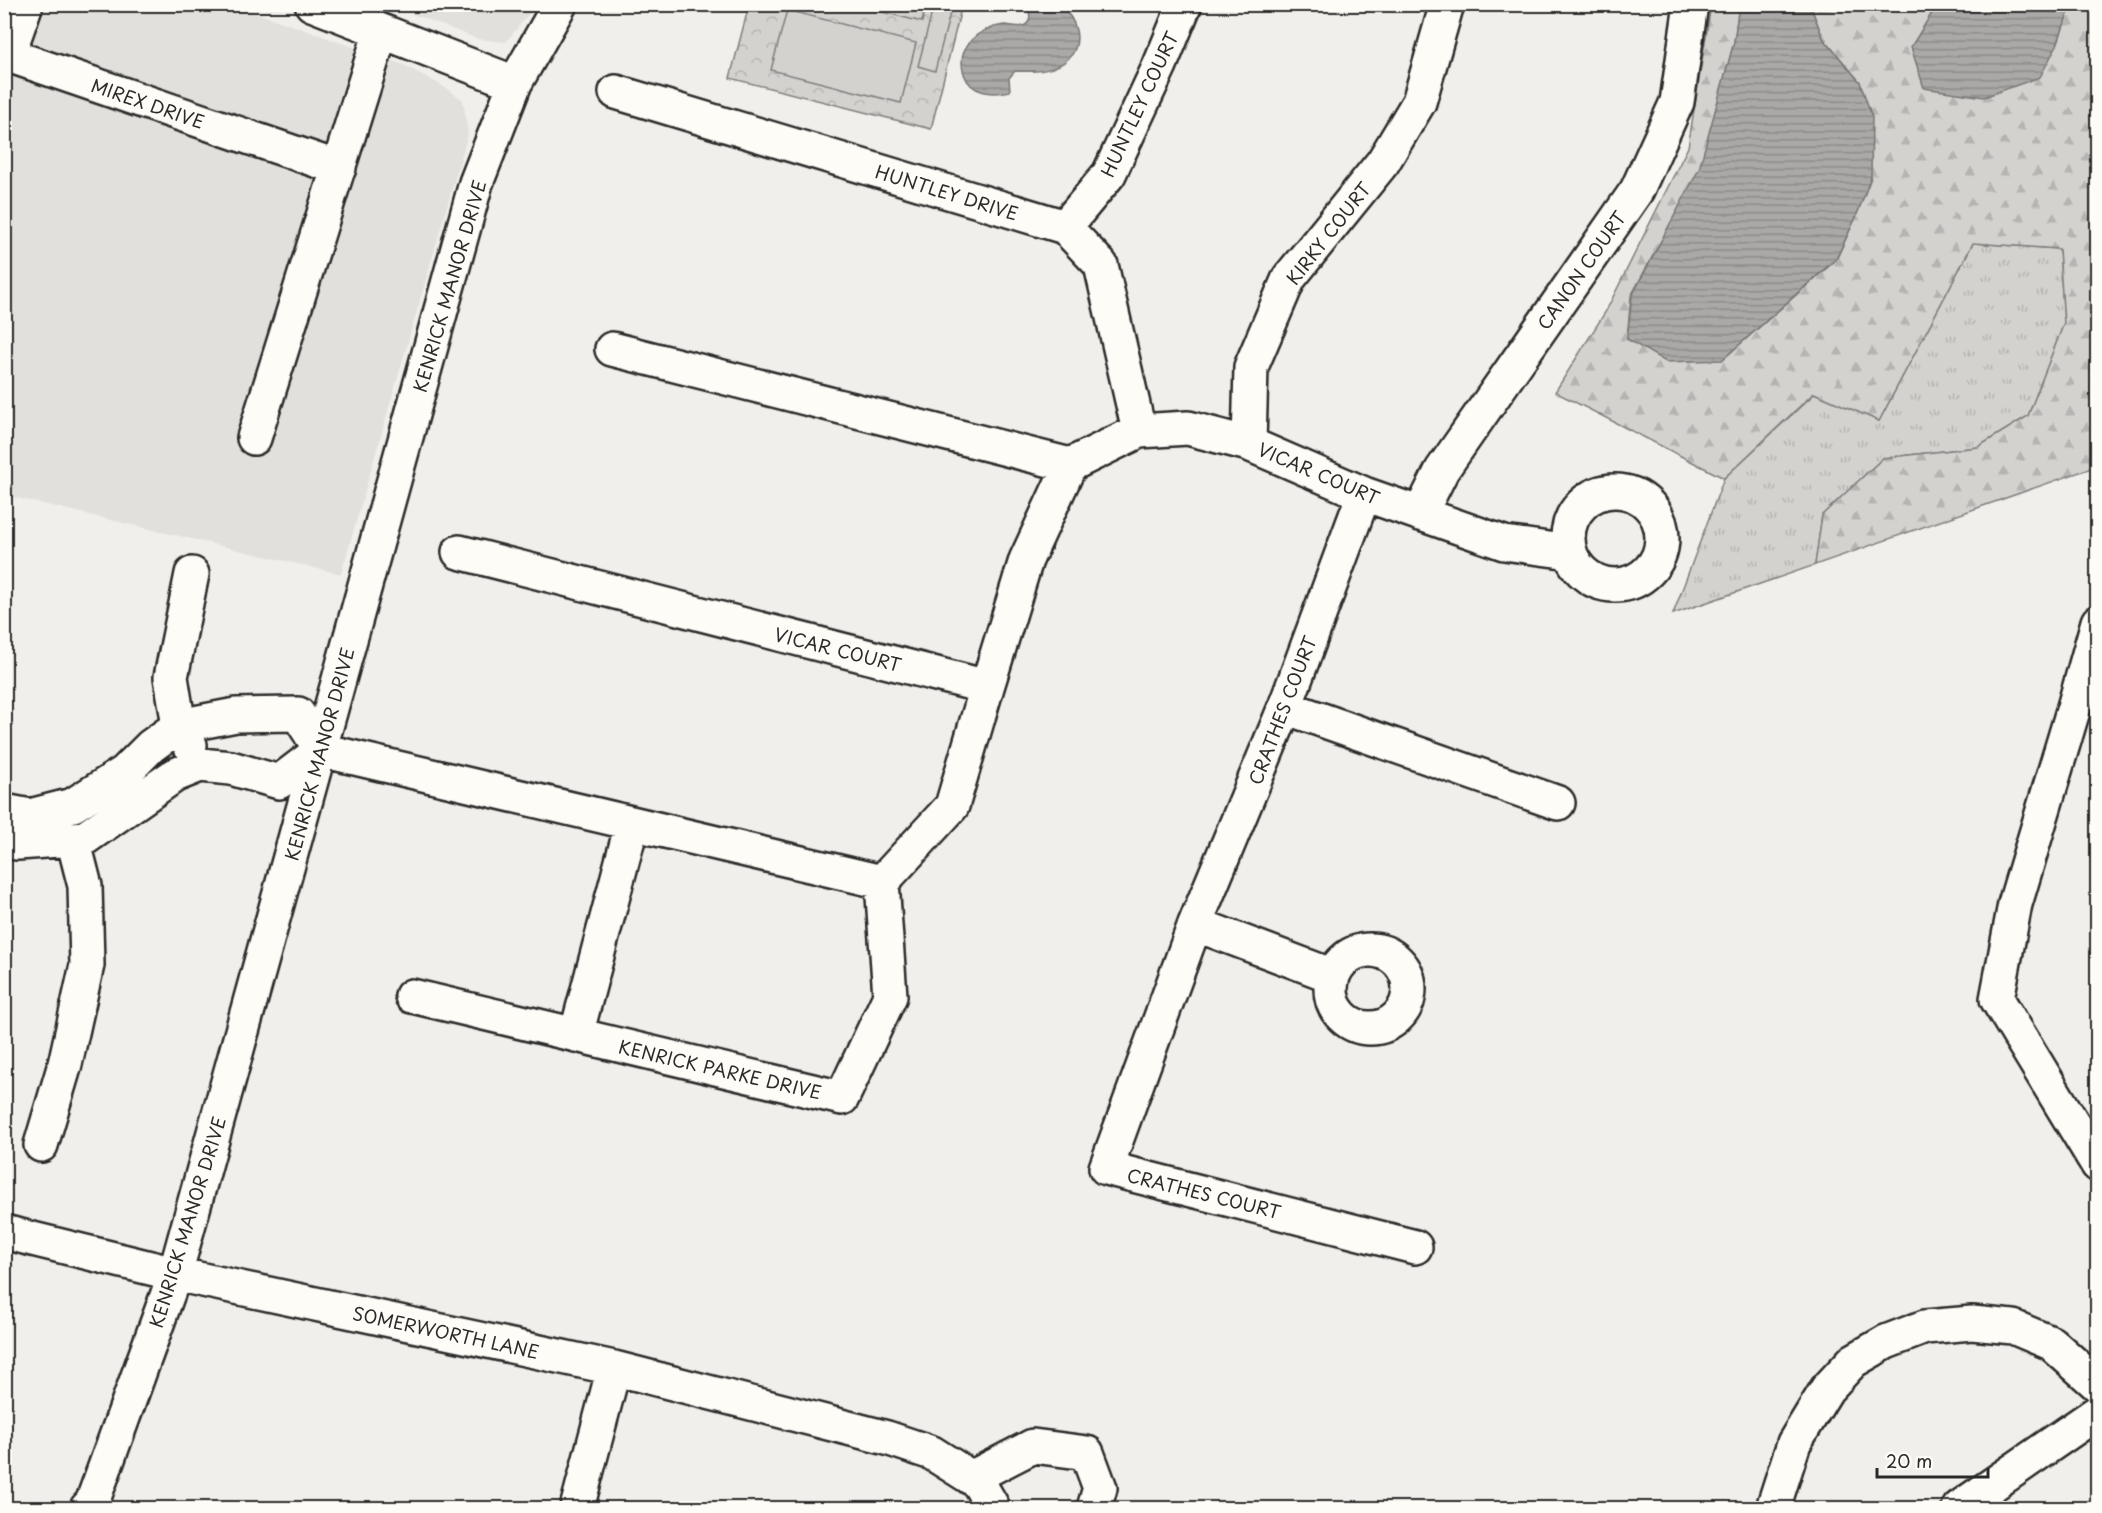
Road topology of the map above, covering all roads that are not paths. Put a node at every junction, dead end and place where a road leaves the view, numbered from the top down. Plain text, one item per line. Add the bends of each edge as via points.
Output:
1 (26, 4) edge
2 (312, 4) edge
3 (560, 4) edge
4 (1185, 4) edge
5 (1447, 4) edge
6 (1691, 4) edge
7 (381, 32) junction
8 (6, 59) edge
9 (515, 83) junction
10 (616, 92) dead end
11 (339, 168) junction
12 (1065, 227) junction
13 (612, 349) dead end
14 (1139, 431) junction
15 (254, 438) dead end
16 (1249, 444) junction
17 (1070, 465) junction
18 (1364, 494) junction
19 (1420, 514) junction
20 (459, 552) dead end
21 (1570, 552) dead end
22 (192, 574) dead end
23 (2097, 622) edge
24 (987, 687) junction
25 (2086, 706) edge
26 (1285, 707) junction
27 (179, 726) junction
28 (321, 750) junction
29 (201, 765) junction
30 (1558, 803) dead end
31 (4, 811) edge
32 (633, 824) junction
33 (59, 830) junction
34 (4, 842) edge
35 (882, 882) junction
36 (1195, 924) junction
37 (1333, 976) dead end
38 (412, 996) dead end
39 (576, 1035) junction
40 (41, 1145) dead end
41 (2097, 1165) edge
42 (4, 1232) edge
43 (1415, 1246) dead end
44 (175, 1274) junction
45 (614, 1368) junction
46 (2097, 1385) edge
47 (2097, 1412) edge
48 (971, 1478) junction
49 (87, 1509) edge
50 (577, 1509) edge
51 (993, 1509) edge
52 (1094, 1509) edge
53 (1773, 1509) edge
54 (1959, 1509) edge

1 - 8 street, MIREX DRIVE
2 - 7 street
3 - 9 street, KENRICK MANOR DRIVE
4 - 12 street, HUNTLEY COURT via 1109,174
5 - 16 street, KIRKY COURT via 1419,102 1383,162 1289,278 1251,367
6 - 19 street, CANON COURT via 1677,102 1637,190 1442,470
7 - 9 street
7 - 11 street
8 - 11 street, MIREX DRIVE
9 - 28 street, KENRICK MANOR DRIVE via 476,183
10 - 12 street, HUNTLEY DRIVE
11 - 15 street
12 - 14 street, HUNTLEY DRIVE via 1101,265
13 - 17 street
14 - 16 street, VICAR COURT via 1188,428
14 - 17 street, VICAR COURT
16 - 18 street, VICAR COURT
17 - 24 street via 1026,560
18 - 19 street, VICAR COURT
18 - 26 street, CRATHES COURT
19 - 21 street, VICAR COURT via 1504,543
20 - 24 street, VICAR COURT
22 - 27 street via 171,677
23 - 25 street
24 - 35 street via 952,806
25 - 41 street via 2015,904 1997,999
26 - 30 street
26 - 36 street, CRATHES COURT
27 - 28 street via 236,715 298,714
27 - 29 street
27 - 33 street via 125,772 73,805
28 - 29 street via 279,782 231,768
28 - 32 street
28 - 44 street, KENRICK MANOR DRIVE
29 - 33 street via 175,775 85,838
31 - 33 street via 30,816
32 - 35 street
32 - 39 street
33 - 34 street
33 - 40 street via 85,886 87,965 65,1064
35 - 39 street, KENRICK PARKE DRIVE via 890,996 842,1098
36 - 37 street
36 - 43 street, CRATHES COURT via 1106,1168
38 - 39 street, KENRICK PARKE DRIVE
42 - 44 street, SOMERWORTH LANE
44 - 45 street, SOMERWORTH LANE
44 - 49 street, KENRICK MANOR DRIVE
45 - 48 street, SOMERWORTH LANE via 887,1438 932,1453
45 - 50 street
46 - 53 street via 2051,1343 2013,1327 1972,1323 1925,1327 1886,1342 1853,1361 1827,1389 1794,1443
47 - 54 street
48 - 51 street via 978,1482
48 - 52 street via 1033,1446 1087,1453 1100,1488

